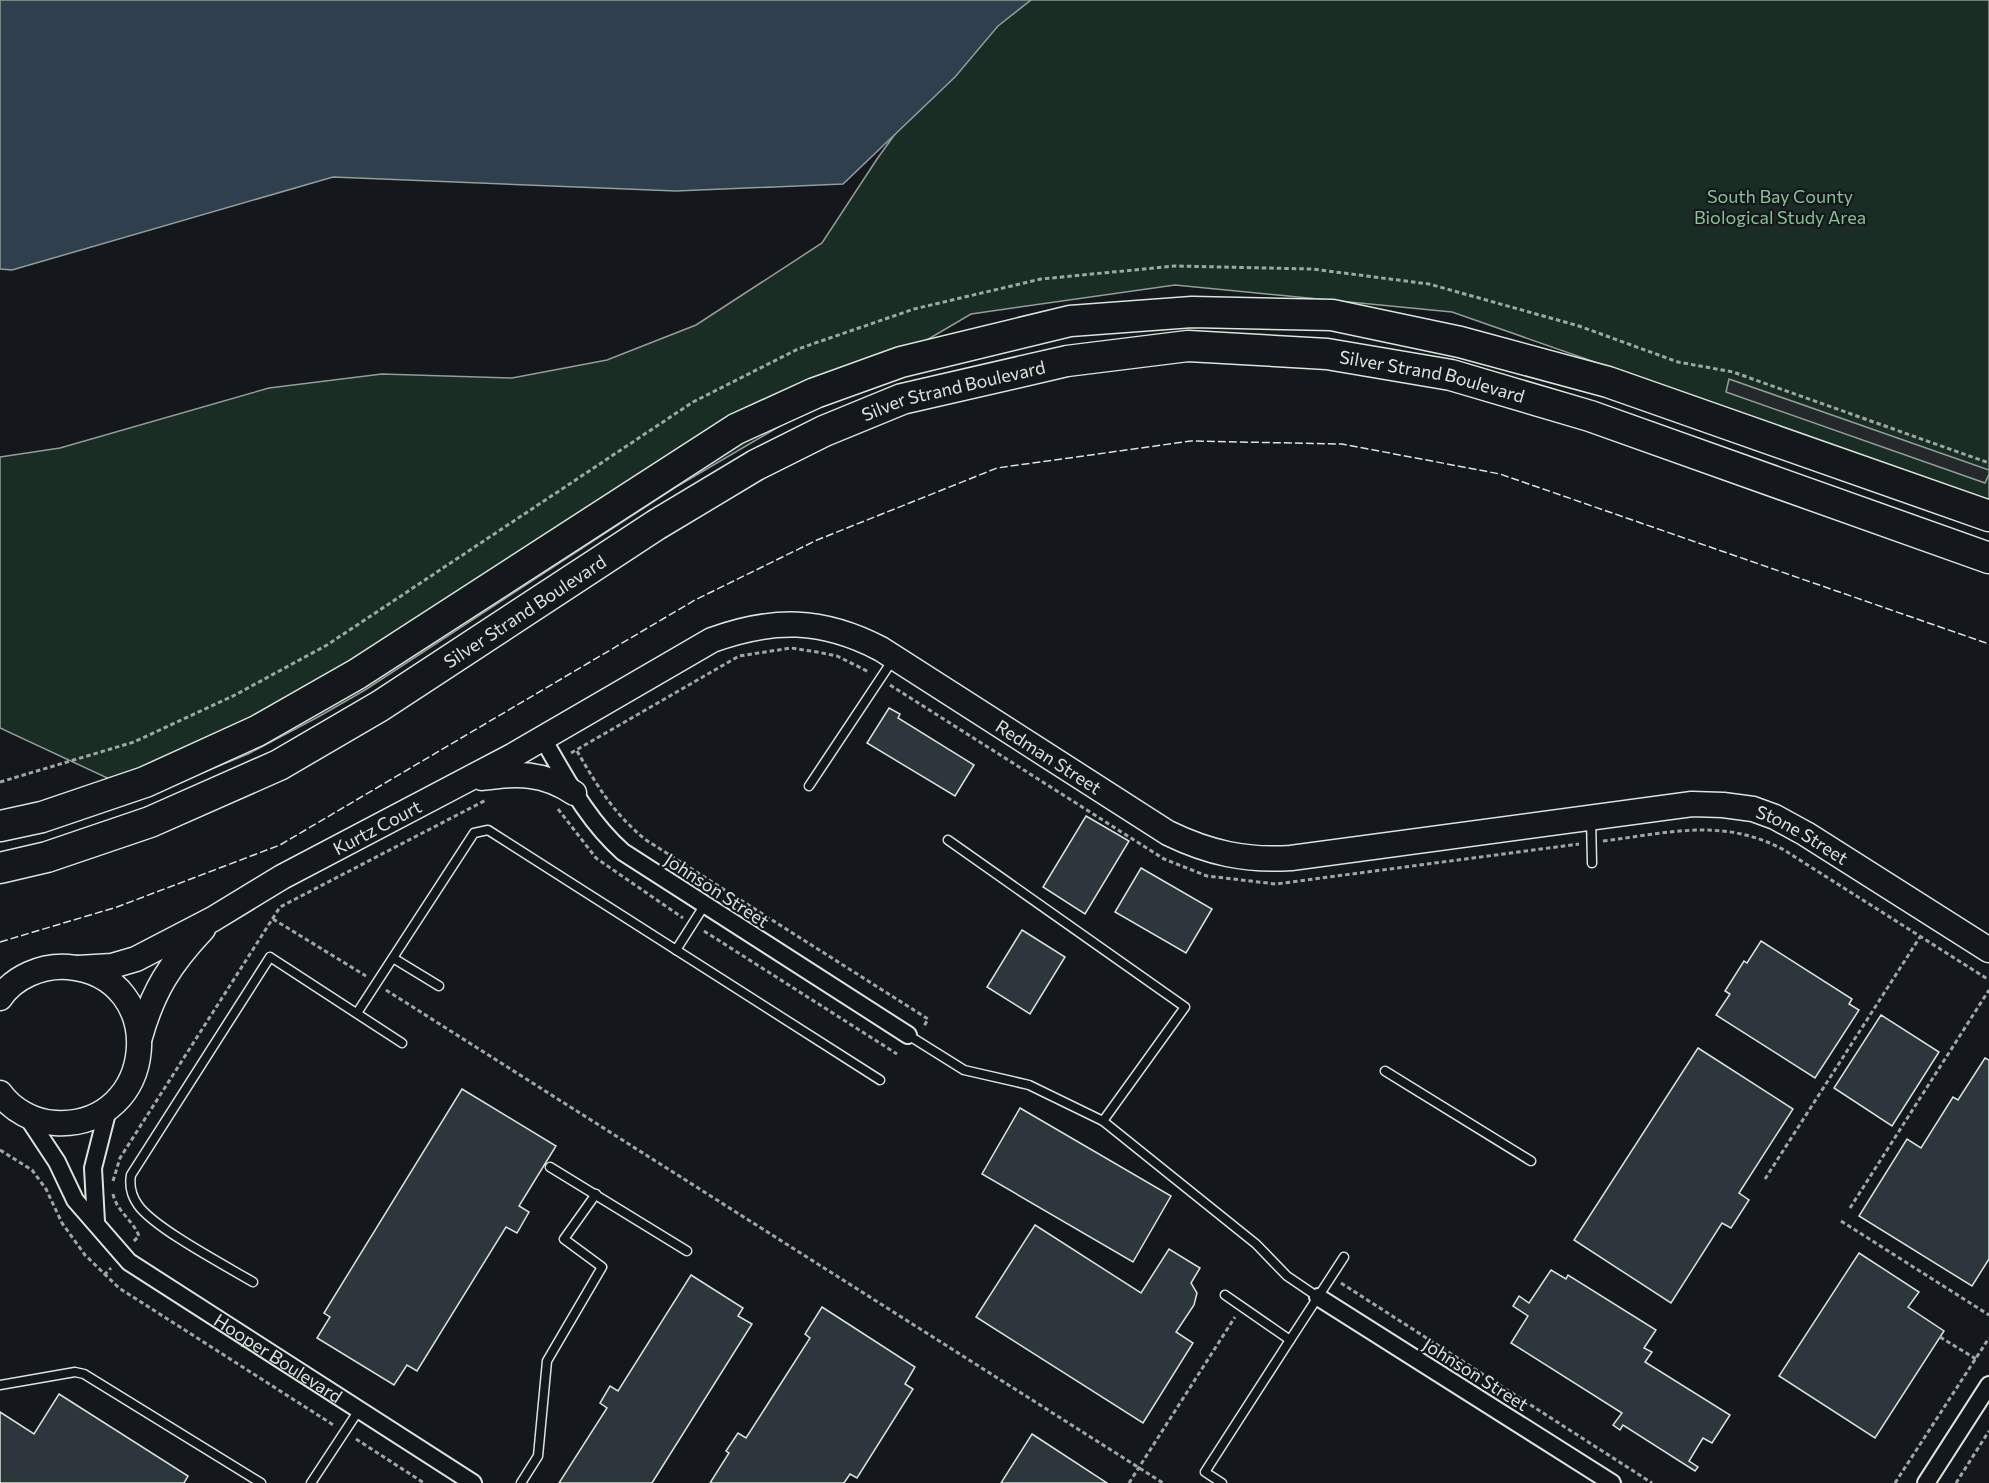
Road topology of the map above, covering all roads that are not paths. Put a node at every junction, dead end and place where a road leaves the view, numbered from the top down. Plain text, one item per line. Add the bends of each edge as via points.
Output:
1 (1989, 516) edge
2 (1989, 558) edge
3 (895, 658) junction
4 (543, 739) junction
5 (810, 786) dead end
6 (574, 793) junction
7 (432, 799) junction
8 (1591, 818) junction
9 (0, 826) edge
10 (948, 840) dead end
11 (1592, 863) dead end
12 (0, 868) edge
13 (704, 906) junction
14 (213, 919) junction
15 (676, 950) junction
16 (1989, 950) edge
17 (393, 958) junction
18 (78, 968) junction
19 (10, 982) edge
20 (439, 986) dead end
21 (0, 998) edge
22 (357, 1013) junction
23 (140, 1037) junction
24 (912, 1037) joint
25 (402, 1043) dead end
26 (1385, 1071) dead end
27 (880, 1080) dead end
28 (1, 1094) edge
29 (108, 1109) junction
30 (26, 1115) junction
31 (1103, 1121) junction
32 (1531, 1161) dead end
33 (550, 1167) dead end
34 (596, 1194) junction
35 (96, 1222) junction
36 (687, 1251) dead end
37 (1344, 1257) dead end
38 (253, 1282) dead end
39 (1225, 1295) dead end
40 (1318, 1297) junction
41 (1290, 1340) junction
42 (0, 1385) edge
43 (1989, 1385) edge
44 (359, 1410) junction
45 (261, 1483) edge
46 (311, 1483) edge
47 (473, 1483) edge
48 (521, 1483) edge
49 (1222, 1483) edge
50 (1612, 1483) edge
51 (1926, 1483) edge

1 - 9 highway, Silver Strand Boulevard via 1608,382 1460,342 1332,315 1192,312 1070,321 901,362 815,393 736,429 357,674 257,731 145,782 42,817
2 - 12 highway, Silver Strand Boulevard via 1590,416 1451,375 1327,354 1188,346 1066,361 902,399 824,431 756,465 656,525 380,706 279,765 150,822 47,857
3 - 4 street, Redman Street via 853,636 819,626 748,628 712,640
3 - 5 lane
3 - 8 street, Redman Street via 1168,833 1218,854 1262,860 1291,858
4 - 6 street, Johnson Street
4 - 7 street, Kurtz Court
6 - 7 street via 540,776 512,774 482,778
6 - 13 street, Johnson Street via 602,834
7 - 14 street, Kurtz Court via 282,877
8 - 11 lane
8 - 16 street, Stone Street via 1692,804 1753,809 1806,834
10 - 31 lane via 1185,1007
13 - 15 lane
13 - 24 street, Johnson Street
14 - 18 street, Kurtz Court via 136,959 112,966
14 - 23 street, Kurtz Court via 161,981
15 - 17 lane via 488,830 474,833
15 - 27 lane
17 - 20 lane
17 - 22 lane
18 - 19 street, Kurtz Court via 49,967
18 - 23 street via 97,974 120,993 136,1017
19 - 21 street
22 - 25 lane
22 - 38 lane via 270,957 131,1175 129,1186 139,1207
23 - 29 street via 135,1072 127,1089
24 - 31 lane via 964,1070 1029,1085
26 - 32 lane
28 - 30 street
29 - 30 street via 68,1124
29 - 35 street via 93,1168
30 - 35 street, Hooper Boulevard via 57,1162 75,1200
31 - 40 lane via 1256,1244 1287,1276
33 - 34 lane
34 - 36 lane
34 - 48 lane via 564,1239 602,1267 547,1361 538,1456
35 - 44 street, Hooper Boulevard via 105,1237 144,1273
37 - 40 lane
39 - 41 lane
40 - 41 lane
40 - 50 street, Johnson Street
41 - 49 lane via 1205,1472
42 - 45 lane via 75,1372 84,1374
43 - 51 street
44 - 46 lane
44 - 47 street, Hooper Boulevard

